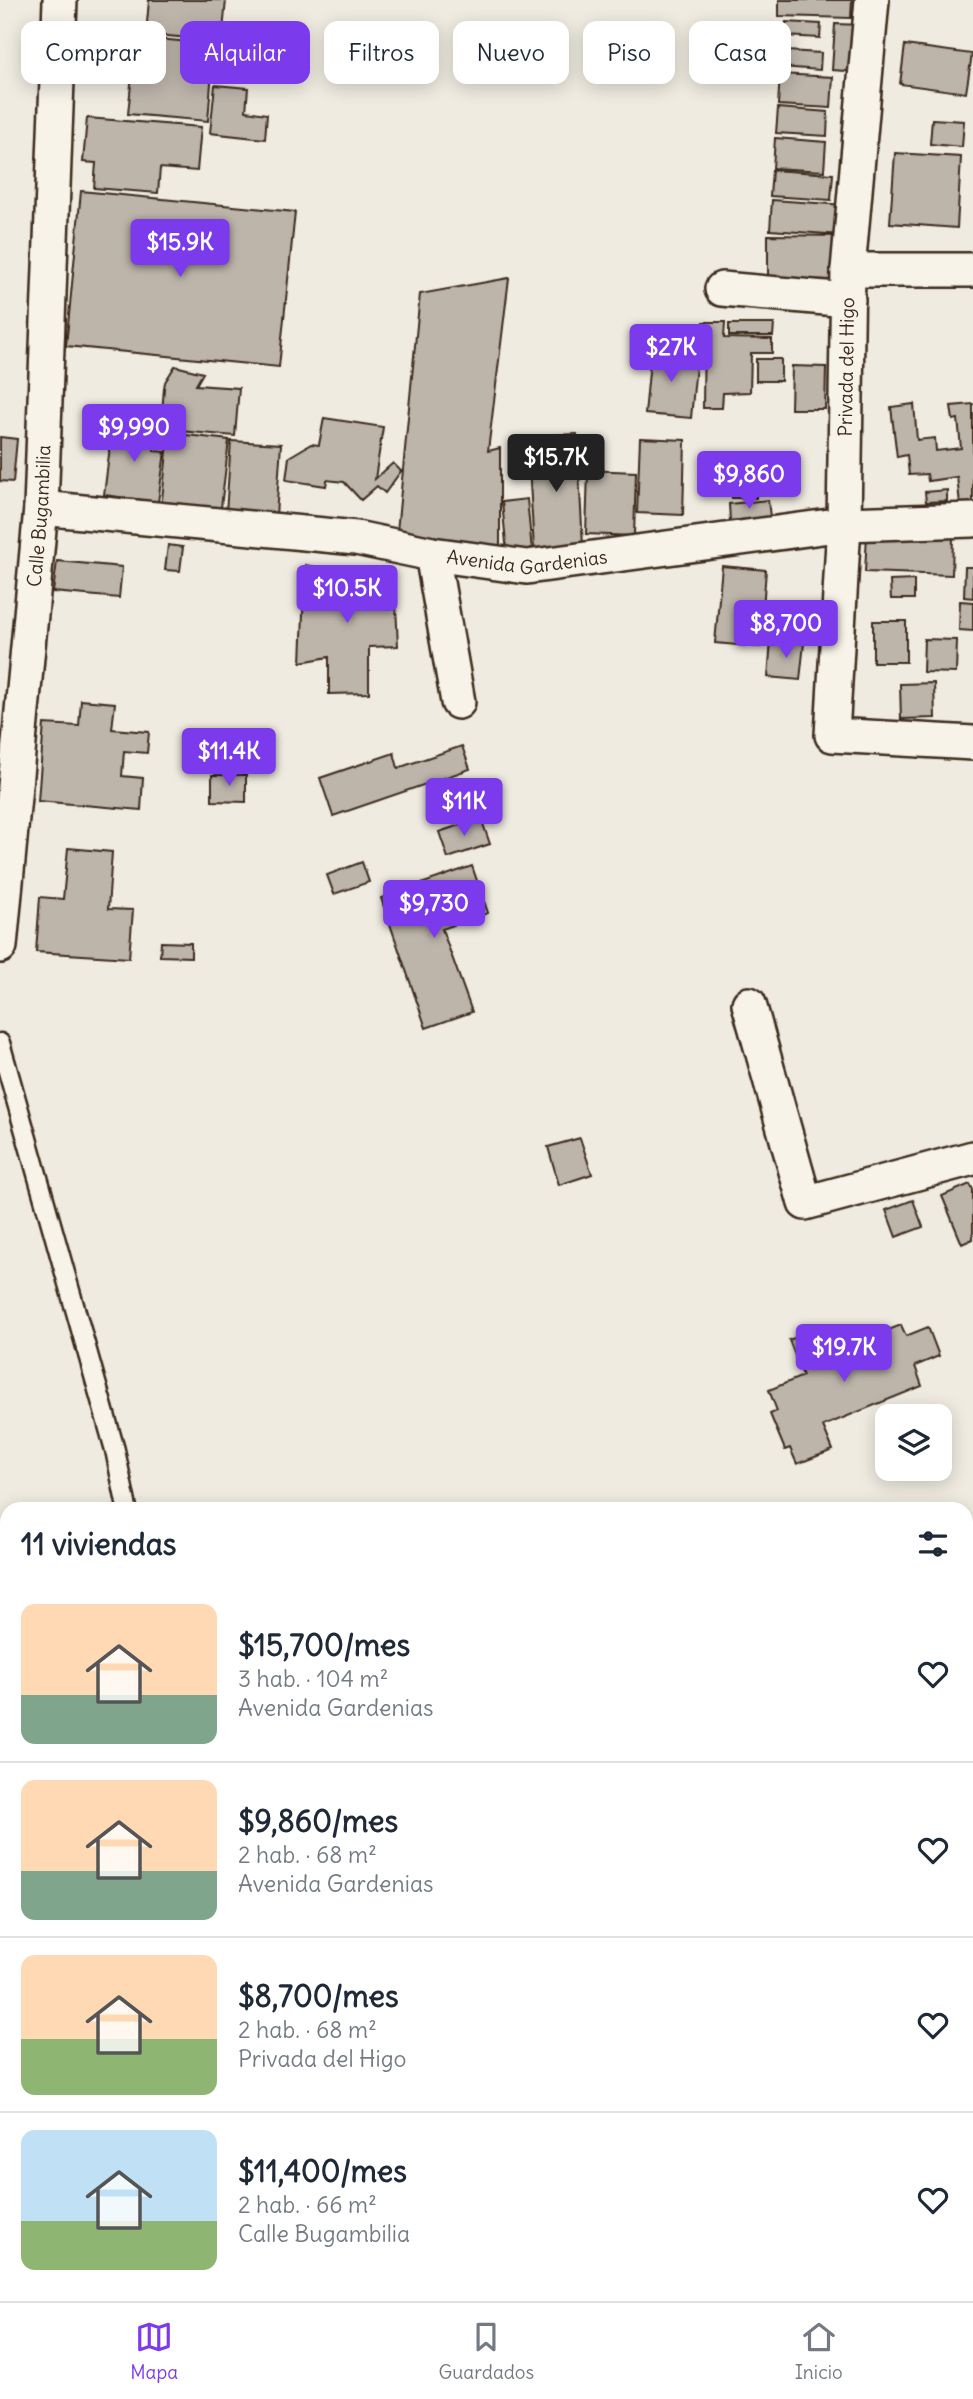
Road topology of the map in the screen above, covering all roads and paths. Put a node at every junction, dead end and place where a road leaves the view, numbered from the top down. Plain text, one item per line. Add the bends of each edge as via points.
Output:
1 (60, 0) edge
2 (872, 0) edge
3 (973, 270) edge
4 (848, 285) junction
5 (722, 289) dead end
6 (41, 508) junction
7 (973, 520) edge
8 (844, 524) junction
9 (432, 554) junction
10 (458, 702) dead end
11 (973, 743) edge
12 (0, 946) edge
13 (749, 1004) dead end
14 (0, 1043) edge
15 (973, 1158) edge
16 (126, 1502) edge

1 - 6 street, Calle Bugambilia
2 - 4 street, Privada del Higo
3 - 4 street
4 - 5 street
4 - 8 street, Privada del Higo
6 - 9 street, Avenida Gardenias via 356,538
6 - 12 street, Calle Bugambilia
7 - 8 street, Avenida Gardenias
8 - 9 street, Avenida Gardenias via 527,567
8 - 11 street, Privada del Higo via 832,735
9 - 10 street
13 - 15 street via 805,1203
14 - 16 lane

